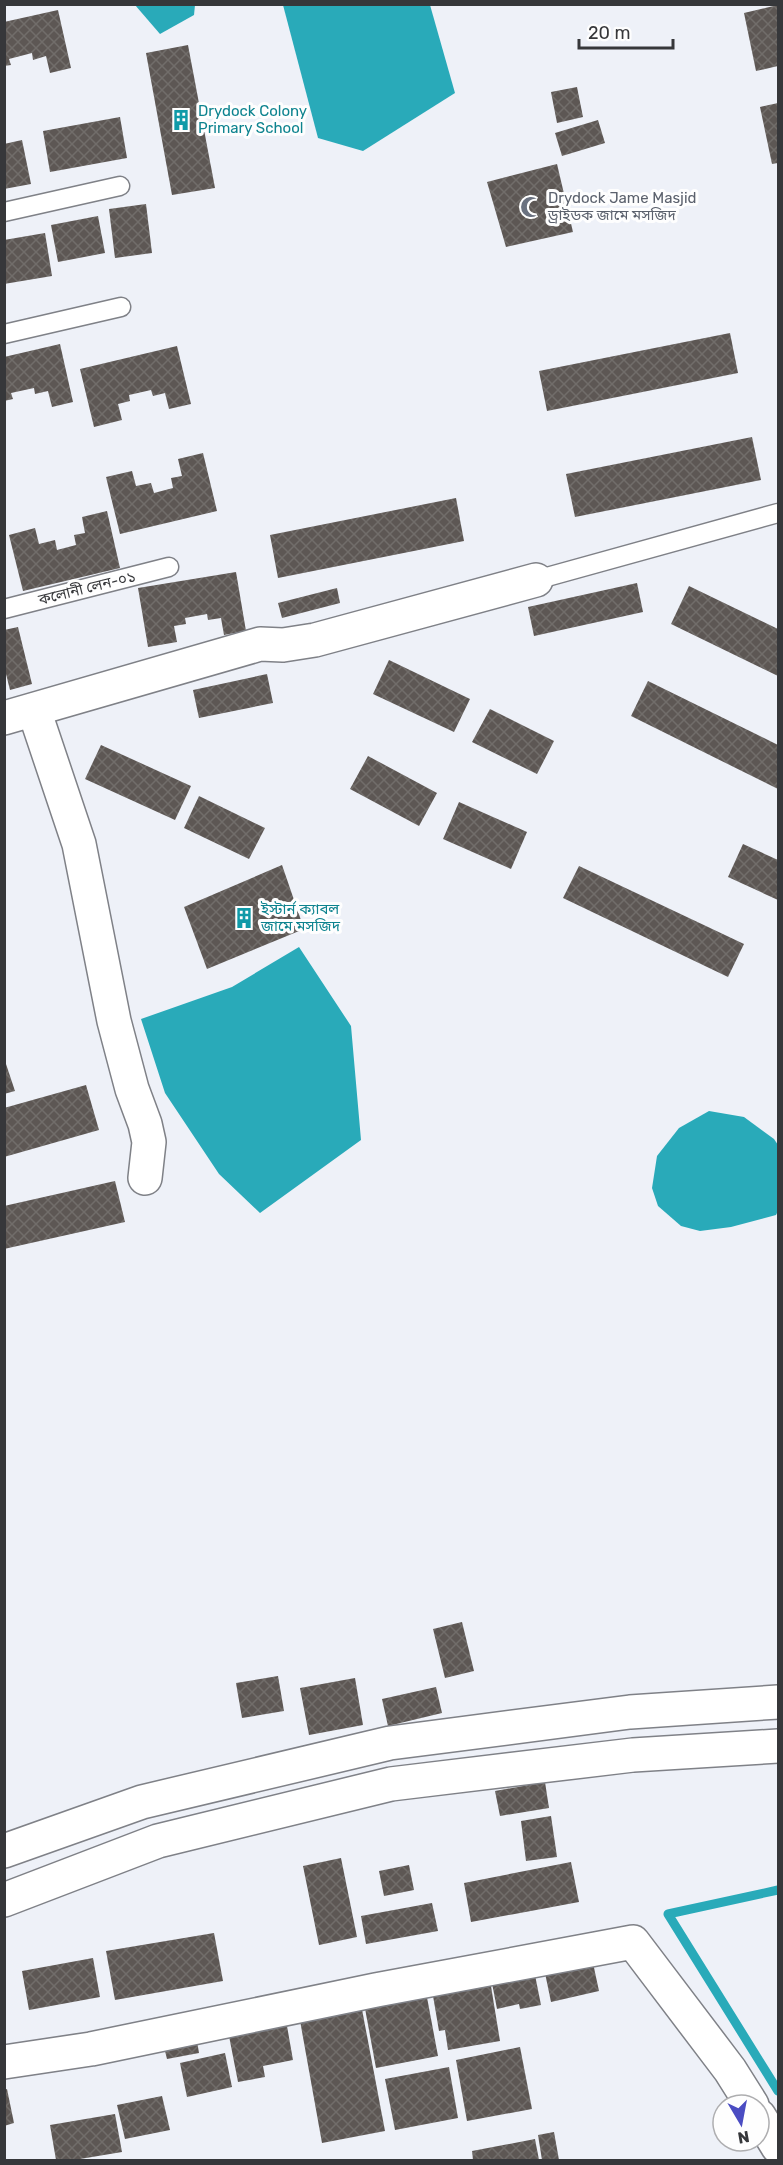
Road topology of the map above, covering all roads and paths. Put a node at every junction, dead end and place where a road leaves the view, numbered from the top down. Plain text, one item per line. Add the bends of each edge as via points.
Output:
1 (120, 186) dead end
2 (4, 212) edge
3 (121, 307) dead end
4 (4, 334) edge
5 (778, 513) edge
6 (169, 567) dead end
7 (536, 580) joint
8 (4, 609) edge
9 (19, 714) edge
10 (145, 1178) dead end
11 (778, 1702) edge
12 (778, 1746) edge
13 (4, 1851) edge
14 (4, 1900) edge
15 (4, 2062) edge
16 (744, 2093) edge

1 - 2 lane
3 - 4 lane
5 - 7 lane
6 - 8 lane, কলোনী লেন-০১
7 - 9 street via 315,640 260,644
9 - 10 street via 79,844 114,1021 146,1124 149,1142
11 - 13 street via 630,1712 390,1743 142,1802
12 - 14 street via 633,1755 391,1784 158,1841
15 - 16 street via 91,2049 633,1942

